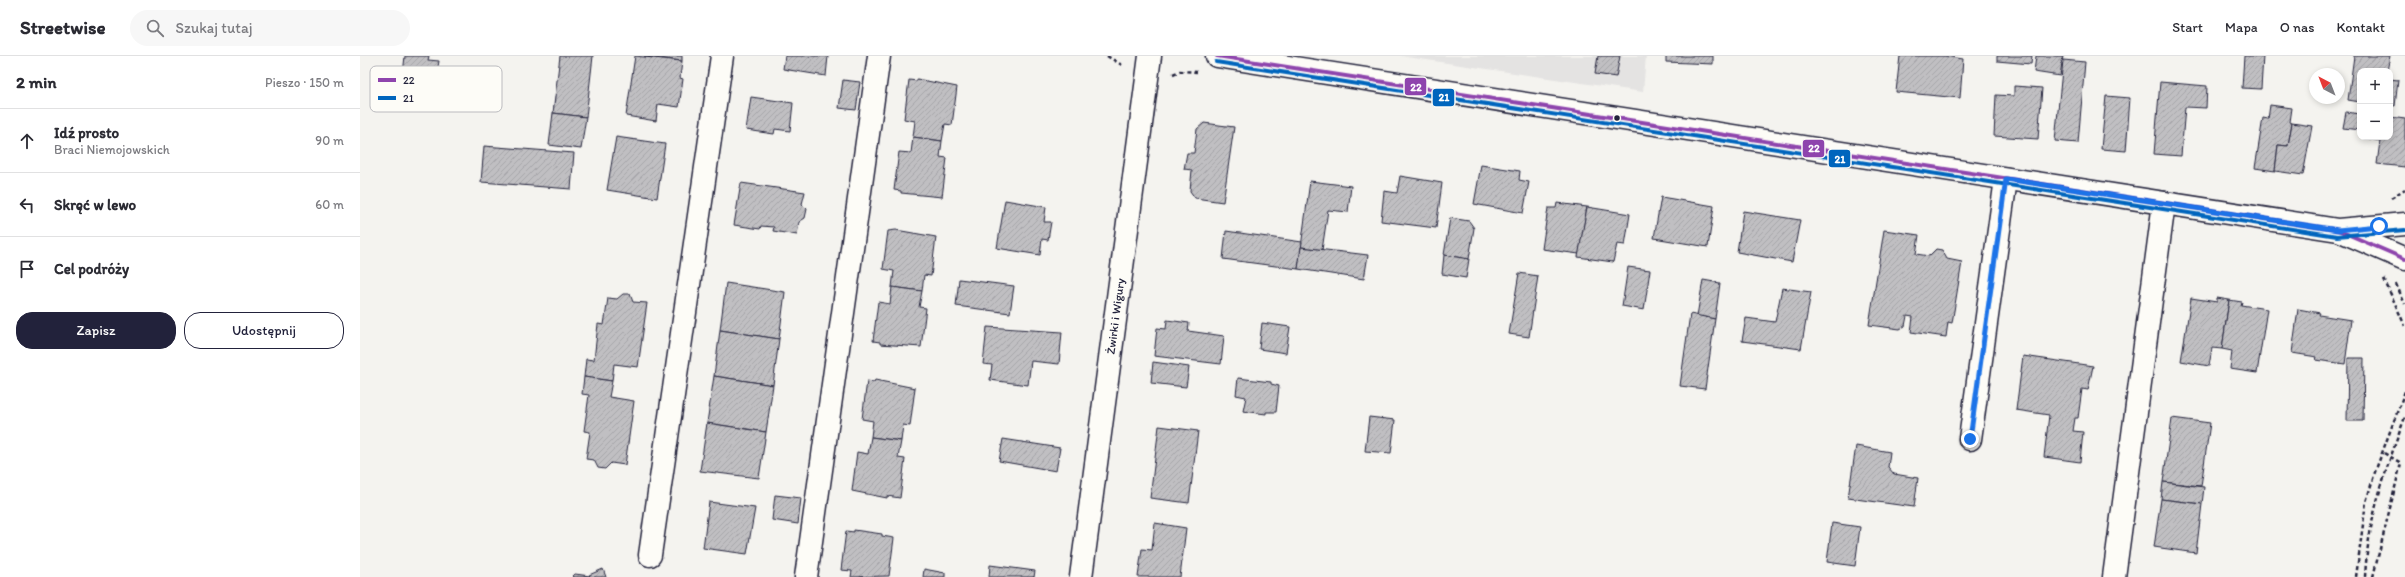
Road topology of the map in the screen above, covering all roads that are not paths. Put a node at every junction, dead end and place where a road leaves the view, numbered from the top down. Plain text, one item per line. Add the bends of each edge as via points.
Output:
1 (722, 56) edge
2 (879, 56) edge
3 (1150, 56) edge
4 (1217, 56) edge
5 (2006, 179) junction
6 (2164, 203) junction
7 (2405, 224) edge
8 (2338, 230) junction
9 (2405, 259) edge
10 (1970, 439) dead end
11 (650, 555) dead end
12 (806, 577) edge
13 (1081, 577) edge
14 (2114, 577) edge

1 - 11 street
2 - 12 street
3 - 13 street, Żwirki i Wigury
4 - 5 street
5 - 6 street
5 - 10 street
6 - 8 street
6 - 14 street
7 - 8 street
8 - 9 street

